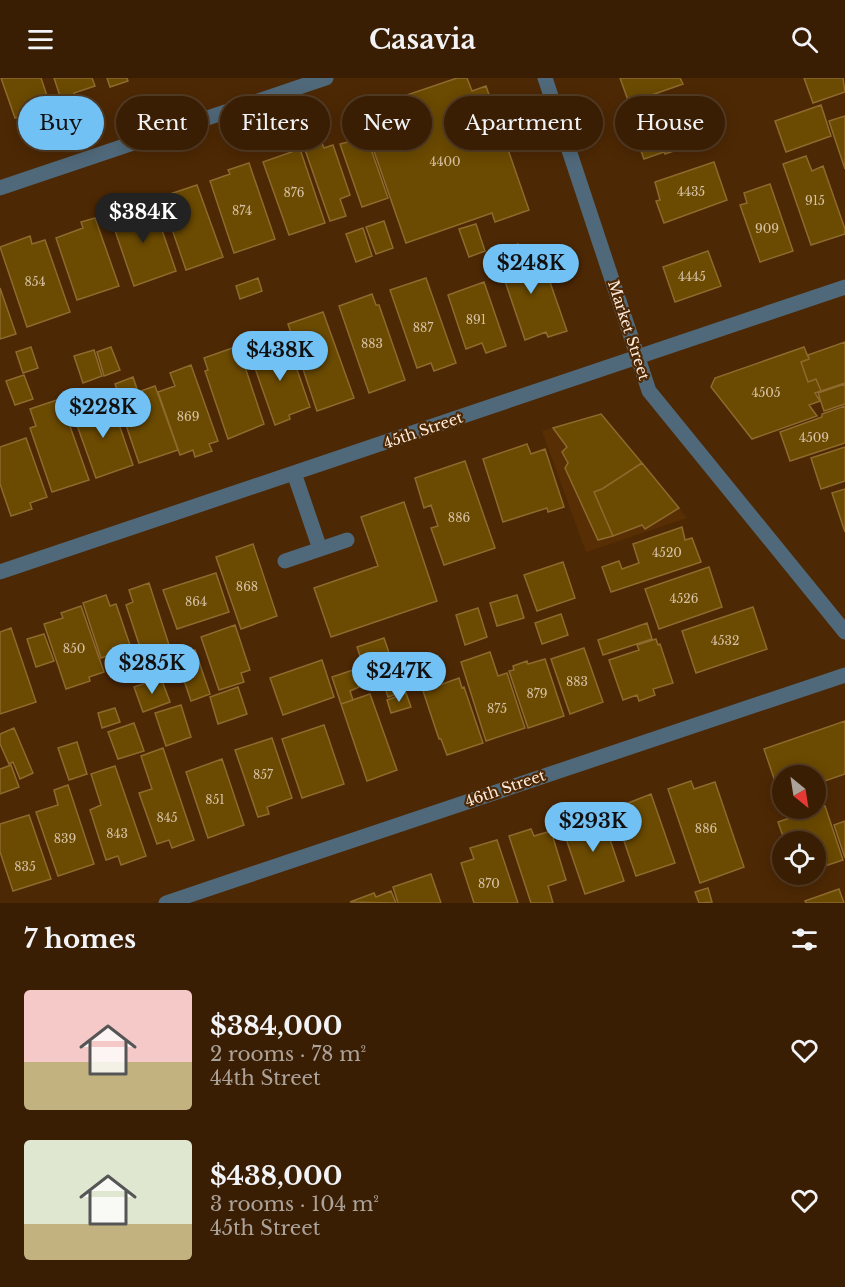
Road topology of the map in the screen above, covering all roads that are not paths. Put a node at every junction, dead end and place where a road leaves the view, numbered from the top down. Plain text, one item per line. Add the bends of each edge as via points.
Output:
1 (326, 78) edge
2 (545, 78) edge
3 (0, 188) edge
4 (845, 287) edge
5 (638, 358) junction
6 (294, 473) junction
7 (347, 540) dead end
8 (320, 549) junction
9 (285, 561) dead end
10 (0, 572) edge
11 (845, 632) edge
12 (845, 675) edge
13 (166, 903) edge

1 - 3 street
2 - 5 street, Market Street
4 - 5 street, 45th Street
5 - 6 street, 45th Street
5 - 11 street, Market Street via 649,391
6 - 8 street
6 - 10 street, 45th Street
7 - 8 street
8 - 9 street
12 - 13 street, 46th Street

